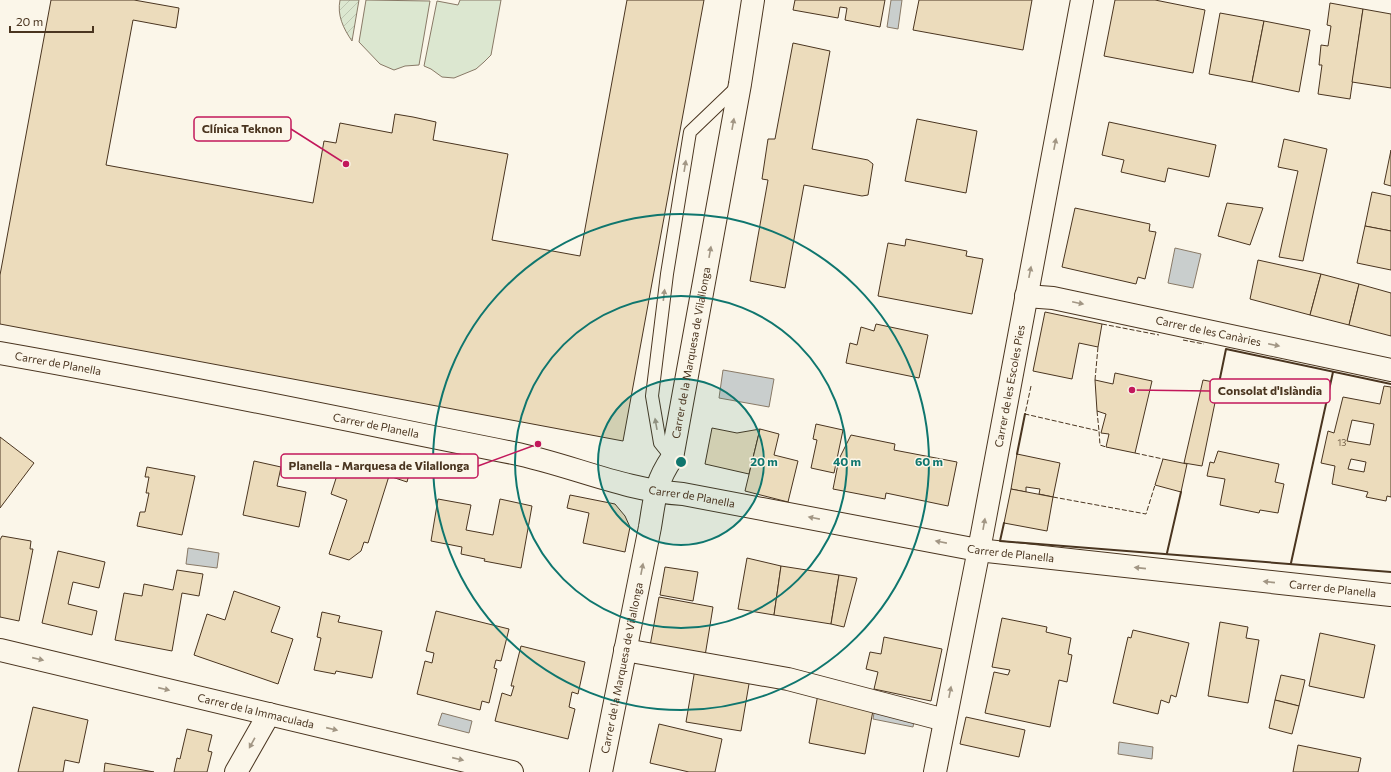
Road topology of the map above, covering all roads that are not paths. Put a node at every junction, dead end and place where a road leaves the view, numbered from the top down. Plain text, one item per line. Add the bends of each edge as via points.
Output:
1 (753, 0) edge
2 (1082, 0) edge
3 (740, 84) junction
4 (1026, 296) junction
5 (0, 353) edge
6 (1391, 370) edge
7 (672, 458) junction
8 (655, 492) junction
9 (978, 550) junction
10 (1391, 596) edge
11 (0, 650) edge
12 (625, 650) junction
13 (269, 714) junction
14 (945, 720) junction
15 (236, 772) edge
16 (512, 772) edge
17 (601, 772) edge
18 (935, 772) edge

1 - 3 street, Carrer de la Marquesa de Vilallonga
4 -> 2 street, Carrer de les Escoles Pies
7 -> 3 street, Carrer de la Marquesa de Vilallonga
7 -> 3 lane via 660,443 652,396 667,274 690,132
4 -> 6 street, Carrer de les Canàries via 1053,298
9 -> 4 street, Carrer de les Escoles Pies
5 - 8 street, Carrer de Planella via 540,458
7 - 8 street, Carrer de la Marquesa de Vilallonga via 661,475
9 -> 8 street, Carrer de Planella via 683,494
12 -> 8 street, Carrer de la Marquesa de Vilallonga
10 -> 9 street, Carrer de Planella
14 -> 9 street, Carrer de les Escoles Pies
11 -> 13 street, Carrer de la Immaculada
12 - 14 street via 788,679
12 - 17 street, Carrer de la Marquesa de Vilallonga
13 -> 15 street
13 -> 16 street, Carrer de la Immaculada
14 - 18 street, Carrer de les Escoles Pies

